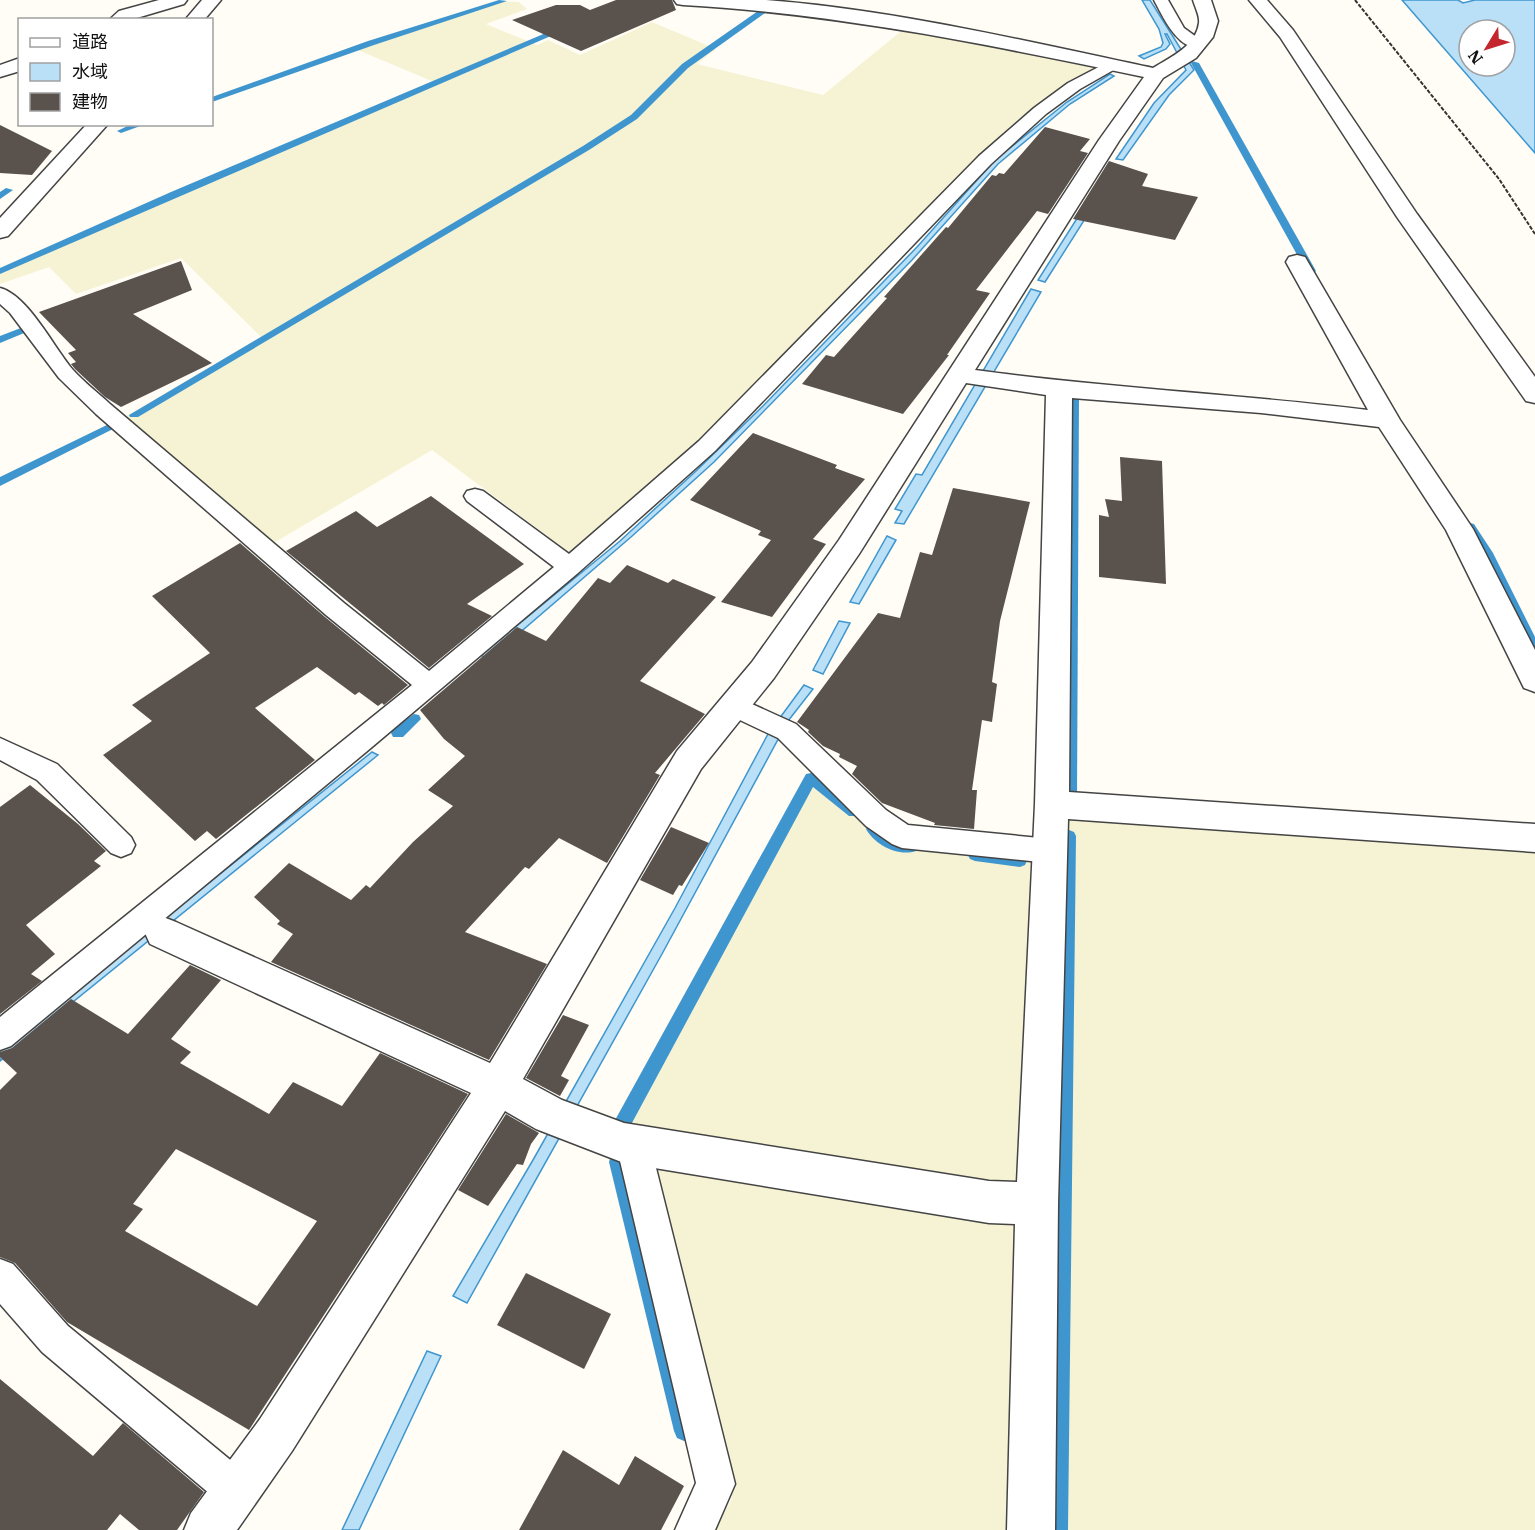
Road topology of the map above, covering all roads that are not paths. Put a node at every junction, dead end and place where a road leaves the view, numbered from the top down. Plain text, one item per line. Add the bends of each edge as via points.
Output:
1 (178, 0) edge
2 (212, 0) edge
3 (683, 0) edge
4 (1161, 0) edge
5 (1202, 0) edge
6 (1258, 0) edge
7 (121, 18) edge
8 (196, 18) edge
9 (1180, 58) junction
10 (18, 65) edge
11 (1112, 65) junction
12 (0, 71) edge
13 (96, 126) edge
14 (0, 231) edge
15 (1297, 262) dead end
16 (0, 294) edge
17 (976, 377) junction
18 (1059, 389) junction
19 (1535, 395) edge
20 (1387, 420) junction
21 (475, 496) dead end
22 (570, 567) junction
23 (1535, 680) edge
24 (429, 685) junction
25 (732, 705) junction
26 (0, 748) edge
27 (1052, 804) junction
28 (1535, 838) edge
29 (121, 845) dead end
30 (1050, 851) junction
31 (163, 933) dead end
32 (0, 1036) edge
33 (498, 1086) junction
34 (633, 1144) junction
35 (1037, 1204) junction
36 (0, 1277) edge
37 (237, 1491) junction
38 (208, 1530) edge
39 (695, 1530) edge
40 (1031, 1530) edge

1 - 7 street
2 - 8 street
3 - 11 street via 840,12
4 - 9 lane via 1178,31
5 - 9 street via 1209,21 1204,37
6 - 19 street via 1287,34 1408,217
9 - 11 street
9 - 17 street via 1109,140
10 - 12 street
11 - 22 lane via 1040,111 985,160 707,446
13 - 14 street
15 - 20 street
16 - 24 lane via 17,309 66,374 103,409
17 - 18 street
17 - 25 street via 763,670
18 - 20 street via 1261,405
18 - 27 street
20 - 23 street via 1459,529
21 - 22 lane
22 - 24 lane
24 - 32 lane
25 - 30 lane via 778,726 876,818 902,836
25 - 33 street via 689,760
26 - 29 lane via 47,772
27 - 28 street
27 - 30 street
30 - 35 street
31 - 33 street
33 - 34 street via 565,1120
33 - 37 street
34 - 35 street via 989,1202
34 - 39 lane via 716,1484
35 - 40 street
36 - 37 lane via 55,1339
37 - 38 street

